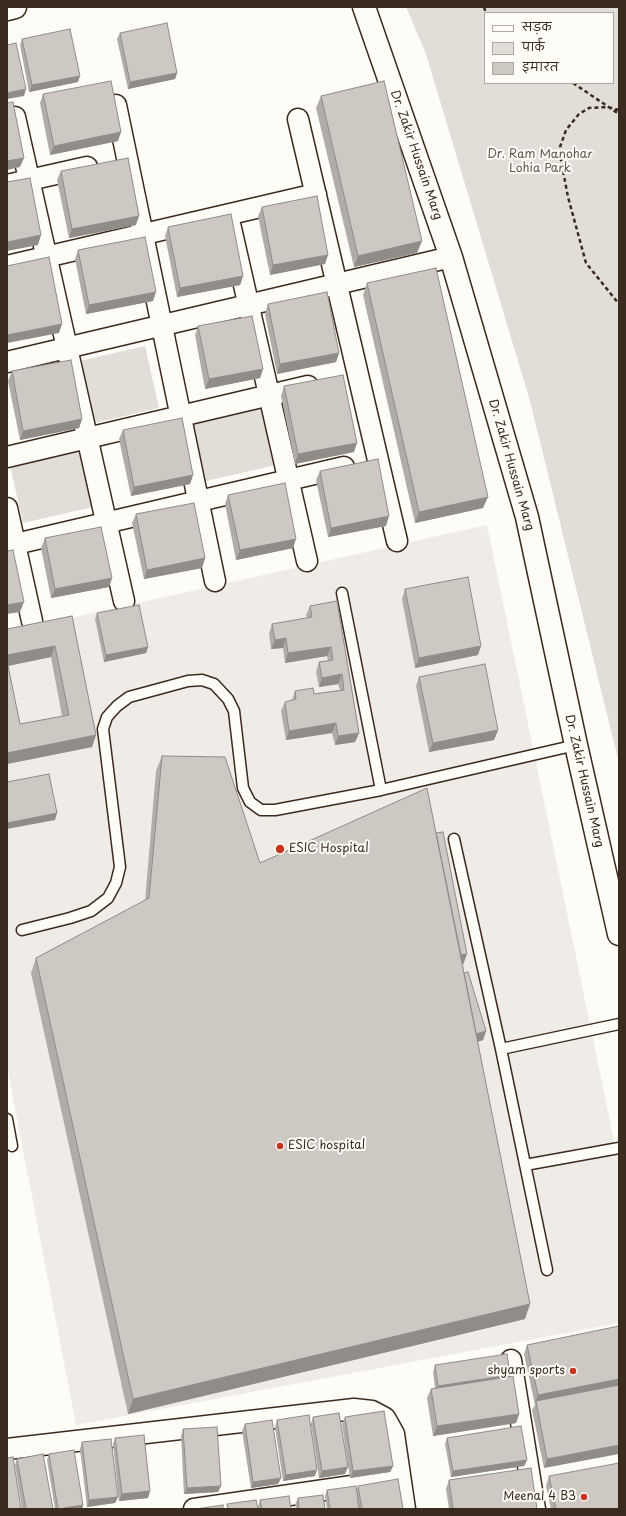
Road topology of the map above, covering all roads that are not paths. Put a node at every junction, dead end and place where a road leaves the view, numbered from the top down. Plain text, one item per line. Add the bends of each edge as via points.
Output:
1 (15, 7) edge
2 (364, 7) edge
3 (7, 9) edge
4 (113, 93) edge
5 (14, 113) edge
6 (298, 120) dead end
7 (114, 160) junction
8 (29, 180) junction
9 (7, 185) edge
10 (316, 194) junction
11 (228, 215) junction
12 (143, 235) junction
13 (46, 257) junction
14 (451, 257) junction
15 (7, 266) edge
16 (337, 284) junction
17 (249, 304) junction
18 (161, 325) junction
19 (67, 348) junction
20 (7, 362) edge
21 (344, 378) junction
22 (269, 396) junction
23 (180, 416) junction
24 (87, 438) junction
25 (7, 457) edge
26 (378, 459) junction
27 (288, 480) junction
28 (198, 501) junction
29 (7, 508) edge
30 (106, 522) junction
31 (397, 541) dead end
32 (11, 545) edge
33 (307, 561) dead end
34 (214, 581) dead end
35 (342, 593) dead end
36 (124, 601) dead end
37 (32, 621) dead end
38 (576, 745) junction
39 (381, 790) junction
40 (454, 839) dead end
41 (22, 930) dead end
42 (619, 934) edge
43 (619, 1024) edge
44 (501, 1049) junction
45 (7, 1119) edge
46 (12, 1146) dead end
47 (619, 1148) edge
48 (525, 1165) junction
49 (547, 1270) dead end
50 (511, 1360) dead end
51 (7, 1449) edge
52 (400, 1479) junction
53 (194, 1509) edge
54 (405, 1509) edge
55 (535, 1509) edge

1 - 3 street
2 - 14 street, Dr. Zakir Hussain Marg
4 - 7 street
5 - 8 street
6 - 10 street
7 - 8 street
7 - 12 street
8 - 9 street
8 - 13 street
10 - 11 street
10 - 16 street
11 - 12 street
11 - 17 street
12 - 13 street
12 - 18 street
13 - 15 street
13 - 19 street
14 - 16 street
14 - 38 street, Dr. Zakir Hussain Marg via 527,517
16 - 17 street
16 - 21 street
17 - 18 street
17 - 22 street
18 - 19 street
18 - 23 street
19 - 20 street
19 - 24 street
21 - 22 street
21 - 26 street
22 - 23 street
22 - 27 street
23 - 24 street
23 - 28 street
24 - 25 street
24 - 30 street
26 - 27 street
26 - 31 street
27 - 28 street
27 - 33 street
28 - 30 street
28 - 34 street
29 - 32 street
30 - 32 street
30 - 36 street
32 - 37 street
35 - 39 lane
38 - 39 lane
38 - 42 street, Dr. Zakir Hussain Marg
39 - 41 lane via 275,810 260,810 250,802 243,788 234,711 228,699 214,684 202,680 188,681 129,698 107,717 103,729 120,867 116,883 108,898 91,911
40 - 44 lane
43 - 44 lane
44 - 48 lane
45 - 46 lane
47 - 48 lane
48 - 49 lane
50 - 55 street
51 - 52 street via 354,1409 372,1411 385,1418 394,1434
52 - 53 street
52 - 54 street

